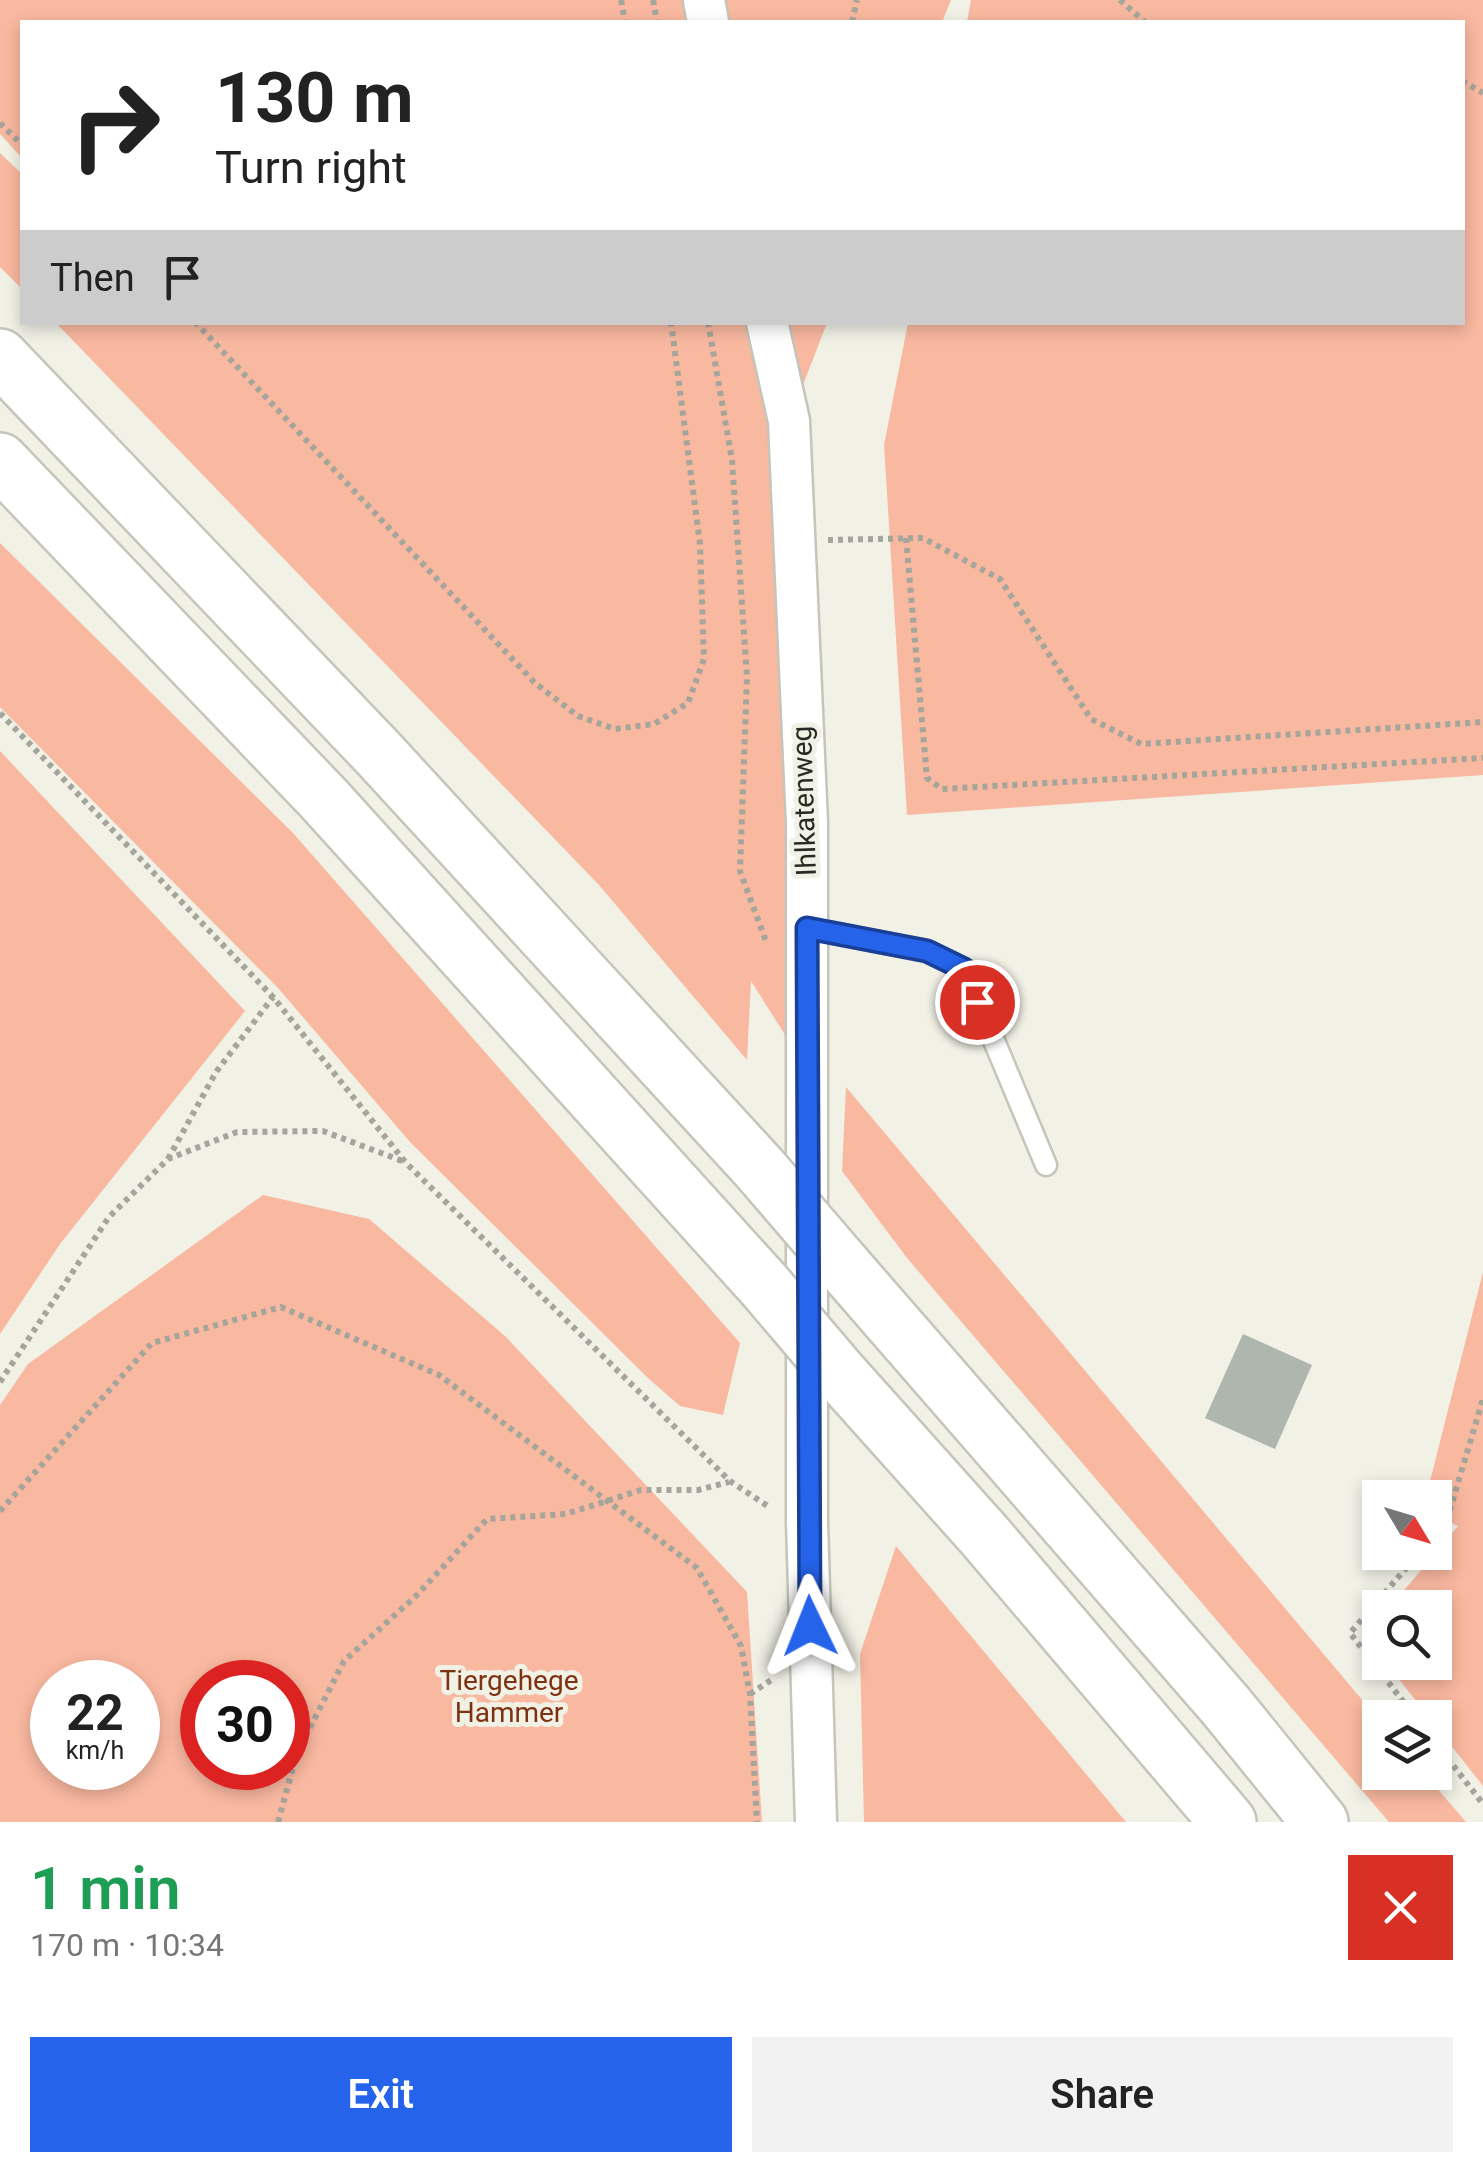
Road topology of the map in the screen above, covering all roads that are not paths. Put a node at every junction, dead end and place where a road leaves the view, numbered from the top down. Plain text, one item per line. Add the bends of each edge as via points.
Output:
1 (768, 325) edge
2 (0, 358) edge
3 (0, 461) edge
4 (807, 928) junction
5 (1046, 1166) dead end
6 (816, 1822) edge
7 (1228, 1822) edge
8 (1320, 1822) edge

1 - 4 street, Ihlkatenweg via 789,422
2 - 8 highway, bridge via 380,754 760,1169
3 - 7 highway, bridge via 376,855 764,1285
4 - 5 lane via 927,951 964,969
4 - 6 street, Ihlkatenweg via 807,1522

